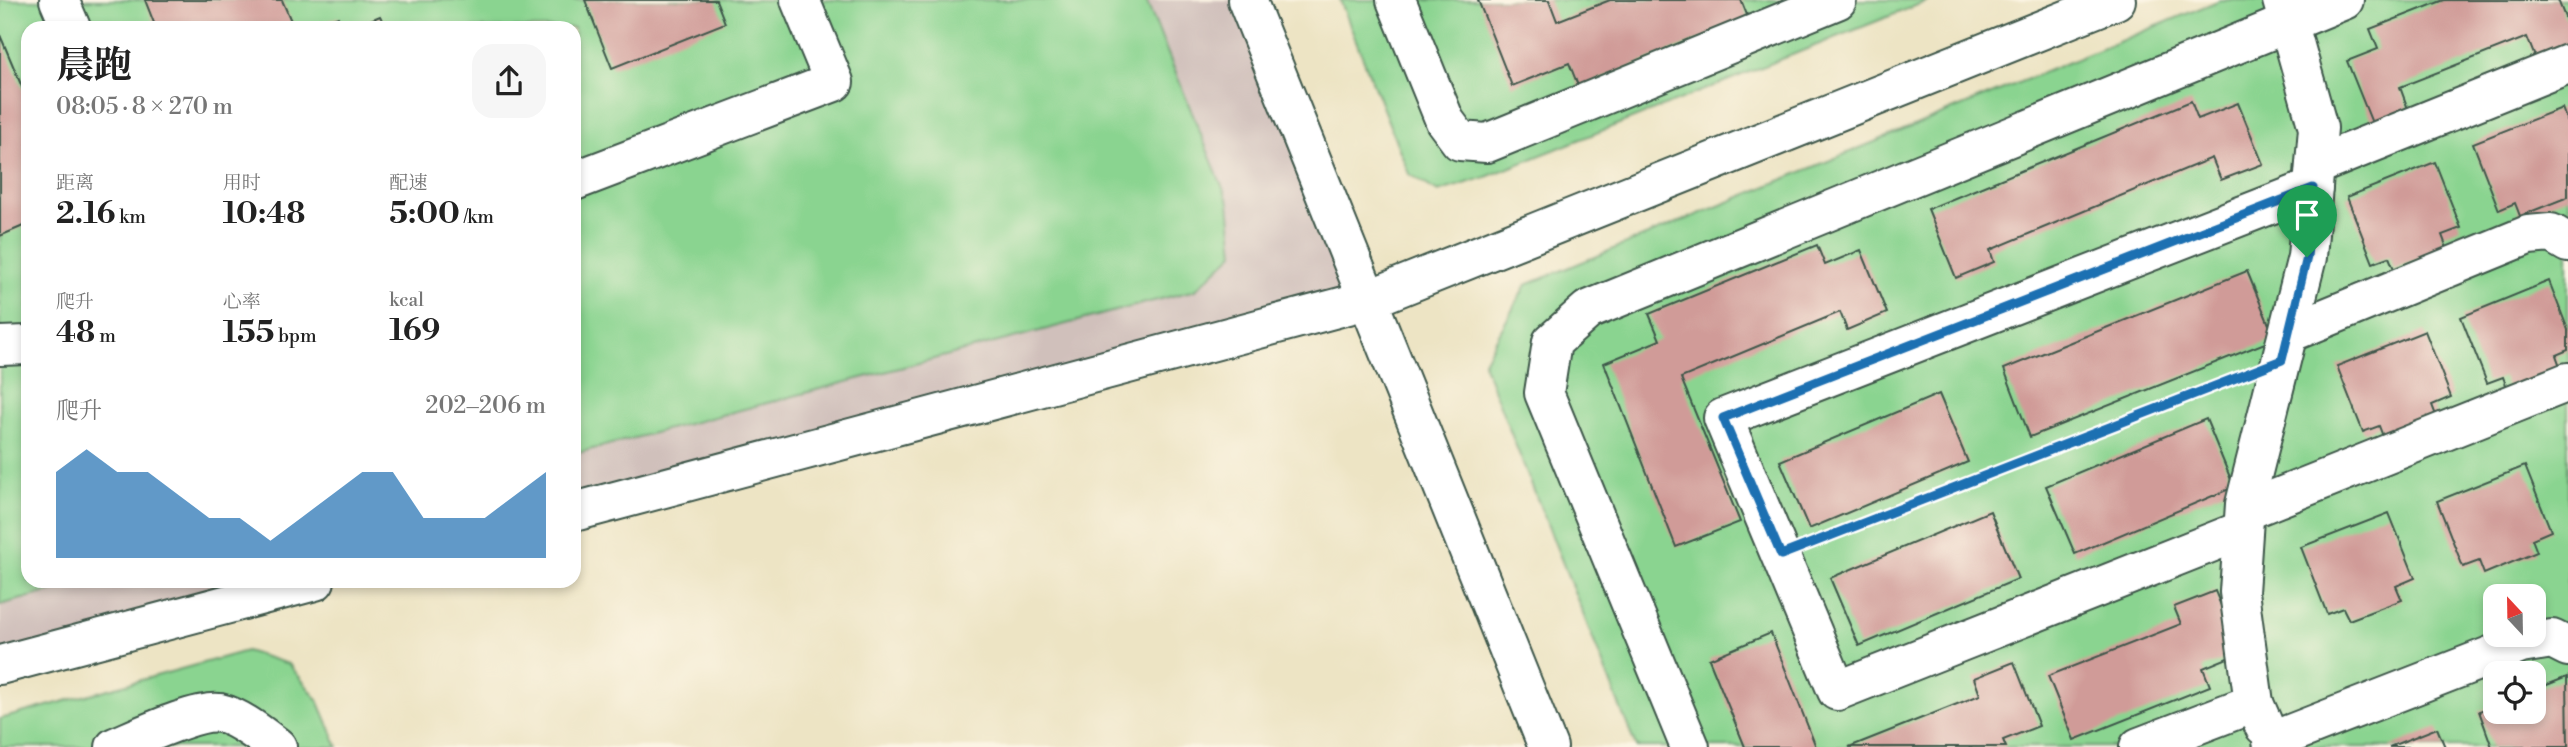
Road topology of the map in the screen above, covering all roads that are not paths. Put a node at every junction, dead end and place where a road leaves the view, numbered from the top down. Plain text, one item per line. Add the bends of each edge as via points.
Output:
1 (59, 0) edge
2 (800, 0) edge
3 (1247, 0) edge
4 (1396, 0) edge
5 (1837, 0) edge
6 (2116, 0) edge
7 (2344, 0) edge
8 (2286, 11) edge
9 (68, 21) edge
10 (2568, 64) edge
11 (2314, 177) junction
12 (581, 178) edge
13 (2568, 243) edge
14 (1367, 300) junction
15 (21, 345) edge
16 (0, 346) edge
17 (2286, 346) junction
18 (2568, 382) edge
19 (581, 510) edge
20 (2244, 521) junction
21 (284, 588) edge
22 (2568, 647) edge
23 (0, 665) edge
24 (2254, 703) junction
25 (2273, 744) edge
26 (115, 747) edge
27 (277, 747) edge
28 (1548, 747) edge
29 (1690, 747) edge
30 (2139, 747) edge

1 - 9 street
2 - 12 street via 834,82
3 - 14 street
4 - 5 street via 1445,121 1460,141 1487,143
6 - 14 street
7 - 8 street
8 - 11 street via 2318,128
8 - 29 street via 1588,310 1552,342 1544,393
10 - 11 street
11 - 17 street via 2307,257
11 - 20 street via 1723,418 1837,691
13 - 17 street via 2551,233 2528,234
14 - 19 street
14 - 28 street
15 - 16 street
17 - 20 street
18 - 20 street
20 - 24 street via 2239,592
21 - 23 street
22 - 25 street via 2552,639 2521,644
24 - 25 street
24 - 30 street
26 - 27 street via 180,721 219,713

